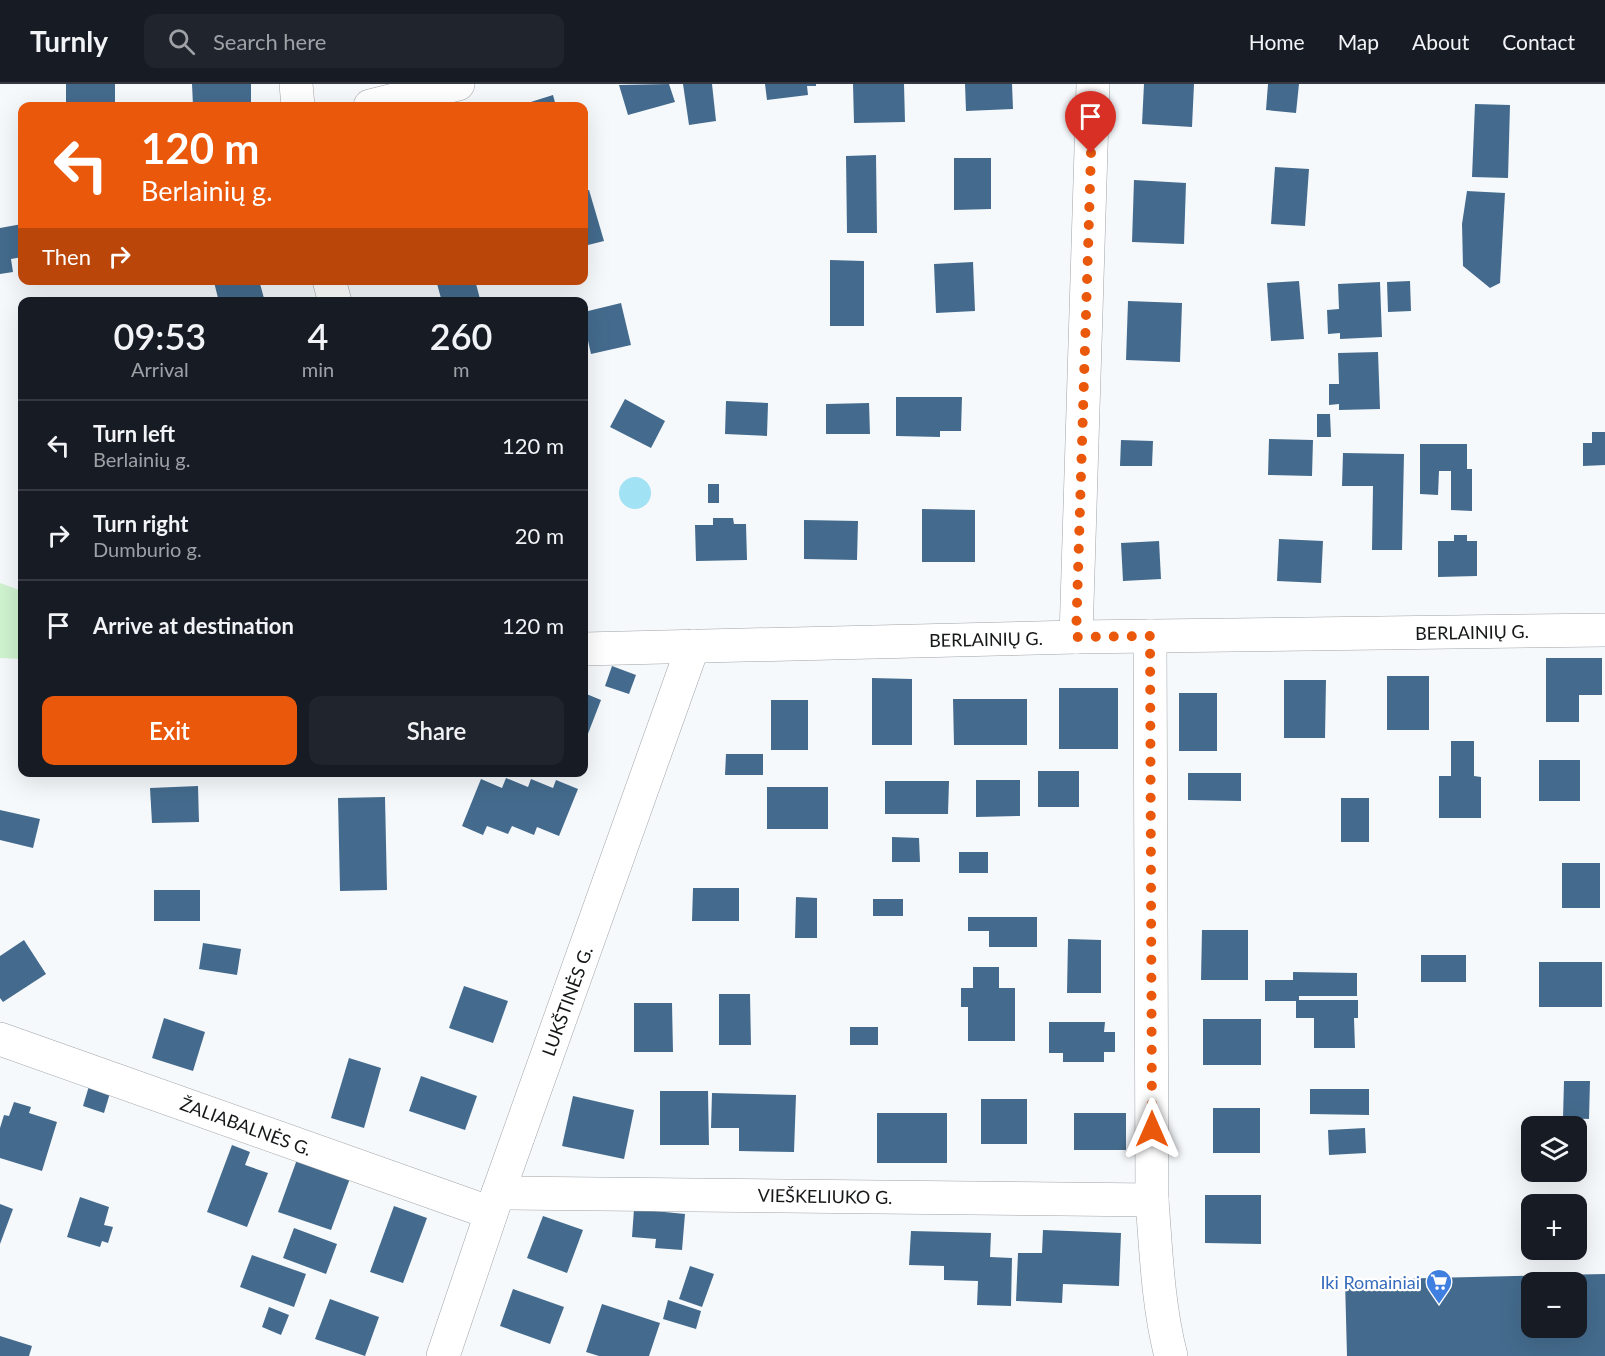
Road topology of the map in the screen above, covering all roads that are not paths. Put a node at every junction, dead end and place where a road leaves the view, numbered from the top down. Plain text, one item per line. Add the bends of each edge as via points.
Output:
1 (296, 84) edge
2 (459, 84) edge
3 (1093, 84) edge
4 (298, 102) edge
5 (386, 102) edge
6 (1605, 630) edge
7 (1150, 636) junction
8 (1076, 637) junction
9 (693, 646) junction
10 (588, 649) edge
11 (0, 1039) edge
12 (1152, 1200) junction
13 (495, 1203) junction
14 (442, 1356) edge
15 (1172, 1356) edge

1 - 4 street
2 - 5 street
3 - 8 street
6 - 7 street, BERLAINIŲ G.
7 - 8 street, BERLAINIŲ G.
7 - 12 street
8 - 9 street, BERLAINIŲ G.
9 - 10 street, BERLAINIŲ G.
9 - 13 street, LUKŠTINĖS G.
11 - 13 street, ŽALIABALNĖS G.
12 - 13 street, VIEŠKELIUKO G.
12 - 15 street via 1156,1256
13 - 14 street, LUKŠTINĖS G.

